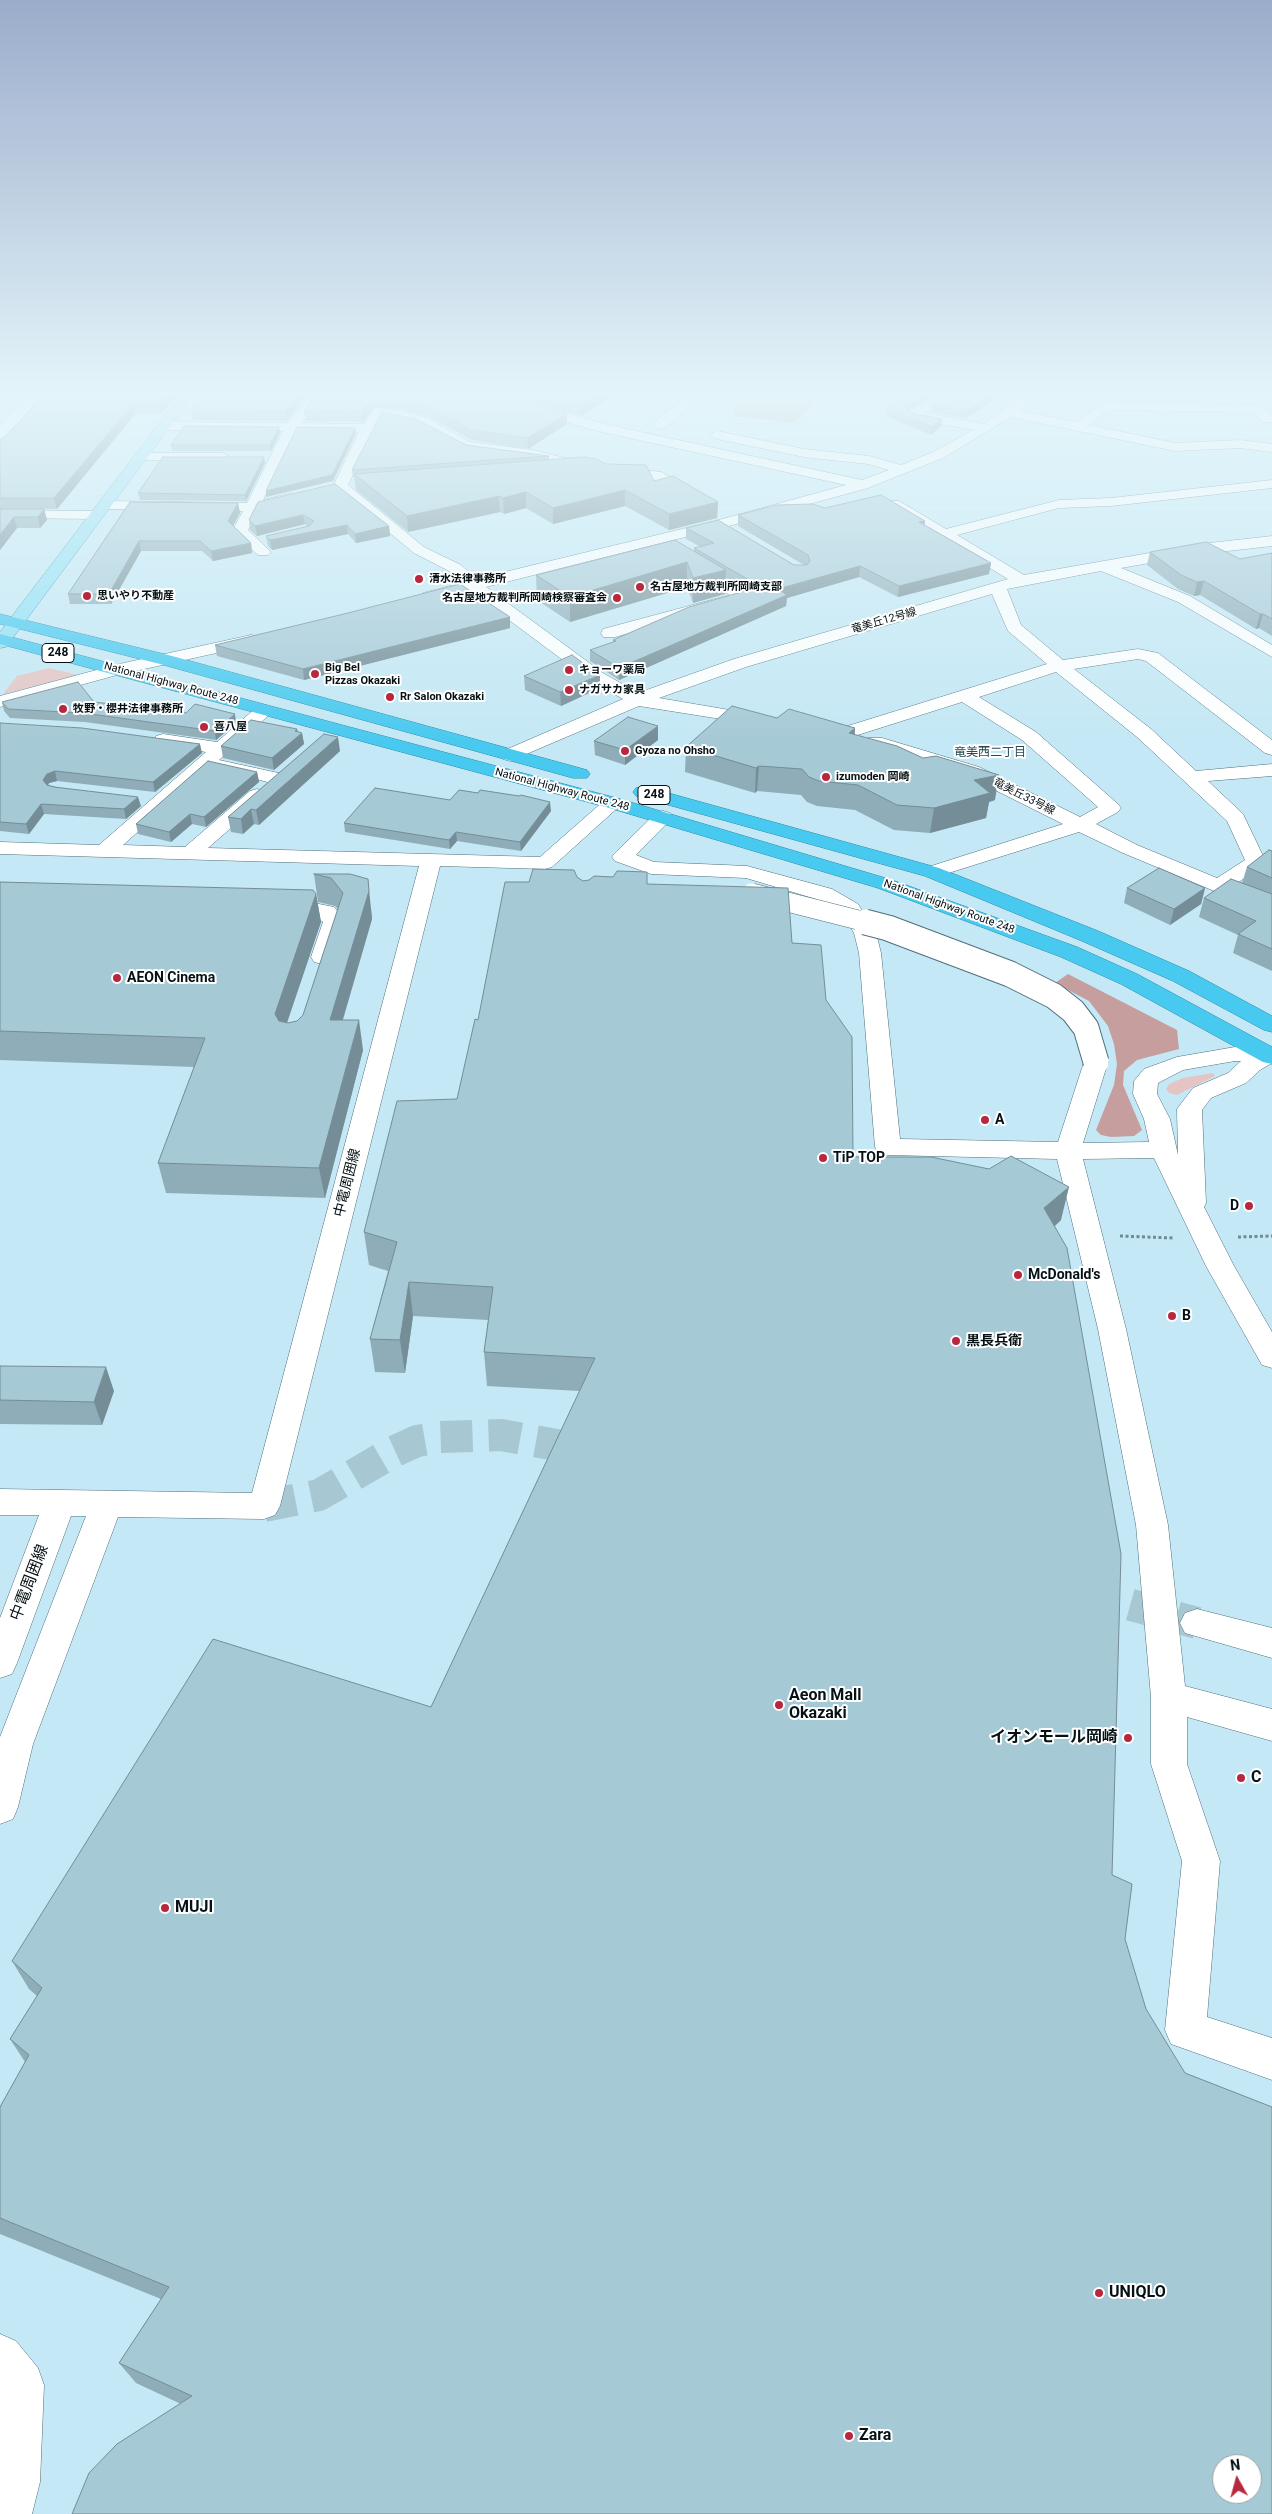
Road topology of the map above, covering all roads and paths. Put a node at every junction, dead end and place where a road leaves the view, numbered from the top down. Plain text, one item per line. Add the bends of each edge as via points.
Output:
1 (127, 509) edge
2 (249, 509) edge
3 (369, 509) edge
4 (710, 509) edge
5 (761, 509) edge
6 (903, 509) edge
7 (1039, 509) edge
8 (102, 510) junction
9 (0, 514) edge
10 (724, 518) junction
11 (944, 534) junction
12 (1272, 541) edge
13 (262, 545) dead end
14 (650, 550) junction
15 (679, 558) edge
16 (1103, 566) junction
17 (1021, 580) junction
18 (473, 585) junction
19 (536, 588) edge
20 (998, 588) junction
21 (416, 599) edge
22 (8, 621) edge
23 (609, 633) dead end
24 (262, 637) edge
25 (1, 640) edge
26 (1272, 652) edge
27 (166, 660) junction
28 (1059, 666) junction
29 (115, 670) junction
30 (963, 695) junction
31 (637, 700) junction
32 (0, 702) edge
33 (264, 710) junction
34 (778, 723) edge
35 (826, 730) edge
36 (845, 733) junction
37 (143, 737) edge
38 (221, 748) junction
39 (1272, 749) edge
40 (510, 755) junction
41 (206, 762) junction
42 (1272, 770) edge
43 (1191, 777) junction
44 (133, 798) edge
45 (162, 801) junction
46 (613, 803) junction
47 (663, 817) junction
48 (1078, 825) junction
49 (0, 848) edge
50 (104, 851) junction
51 (190, 853) junction
52 (622, 857) junction
53 (431, 860) junction
54 (1264, 861) edge
55 (932, 872) junction
56 (608, 874) dead end
57 (651, 878) junction
58 (1219, 886) junction
59 (265, 908) edge
60 (1272, 909) edge
61 (315, 978) edge
62 (1272, 1025) edge
63 (1271, 1055) edge
64 (1164, 1150) junction
65 (1068, 1151) junction
66 (1194, 1214) junction
67 (1272, 1357) edge
68 (0, 1502) edge
69 (60, 1503) junction
70 (107, 1504) junction
71 (1196, 1623) tunnel mouth
72 (1272, 1643) edge
73 (0, 1663) edge
74 (1169, 1697) junction
75 (1272, 1725) edge
76 (0, 1807) edge
77 (1272, 2059) edge
78 (0, 2357) edge
79 (7, 2514) edge

1 - 8 street
2 - 13 street via 240,531
3 - 18 street via 419,550 455,568
4 - 10 street
5 - 10 street
6 - 11 street
7 - 11 street
8 - 9 street
8 - 22 main road
10 - 14 street
11 - 17 street
12 - 16 street, 竜美丘12号線
14 - 18 street
14 - 19 street via 534,580 530,584
15 - 23 street via 744,596
16 - 17 street, 竜美丘12号線
16 - 26 street via 1184,599
17 - 20 street, 竜美丘12号線
18 - 21 street
18 - 31 street via 597,677
20 - 28 street via 1014,627
20 - 31 street, 竜美丘12号線 via 740,663
22 - 25 main road
22 - 27 highway, National Highway Route 248 / 248
24 - 27 street
25 - 29 highway, National Highway Route 248 / 248
27 - 29 street
27 - 40 highway, National Highway Route 248 / 248
28 - 30 street
28 - 39 street via 1138,654 1152,657
28 - 43 street via 1144,732
29 - 32 street
29 - 33 highway, National Highway Route 248 / 248
30 - 36 street
30 - 48 street via 1029,736 1111,808
31 - 34 street
31 - 40 street, 竜美丘12号線
33 - 38 street
33 - 46 highway, National Highway Route 248 / 248 via 327,736
35 - 36 street, 竜美丘33号線
36 - 48 street, 竜美丘33号線 via 972,771
37 - 38 street
38 - 41 street
40 - 55 highway, National Highway Route 248 / 248
41 - 45 street
41 - 51 street via 283,772
42 - 43 street
43 - 54 street via 1236,818
44 - 45 street
45 - 50 street
46 - 47 highway, National Highway Route 248 / 248
46 - 53 street via 545,863
47 - 52 street
47 - 63 highway, National Highway Route 248 / 248 via 886,884 1069,952 1138,983
48 - 55 street
48 - 58 street, 竜美丘33号線
49 - 50 street
50 - 51 street
51 - 53 street
52 - 56 street
52 - 57 street
53 - 70 street, 中電周囲線 via 264,1506
54 - 58 street
55 - 62 highway, National Highway Route 248 / 248 via 1181,976
57 - 65 street, bridge via 750,893 888,928 1002,971 1054,996 1073,1011 1086,1028 1096,1062
57 - 65 street via 747,872 824,894 850,909 864,933 870,953 888,1147
58 - 60 street, 竜美丘33号線
59 - 61 street via 314,909 326,912 334,921
63 - 64 street via 1235,1054 1177,1064 1153,1074 1146,1081 1145,1094 1158,1119
63 - 66 street via 1251,1065 1237,1078 1202,1093 1189,1109
64 - 65 street
64 - 66 street
65 - 74 street via 1108,1311 1152,1525
66 - 67 street
68 - 69 street
69 - 70 street
69 - 73 street, 中電周囲線
70 - 76 street via 16,1744
71 - 72 street
74 - 75 street
74 - 77 street via 1169,1764 1201,1861 1185,2030
78 - 79 street via 20,2385 16,2482

